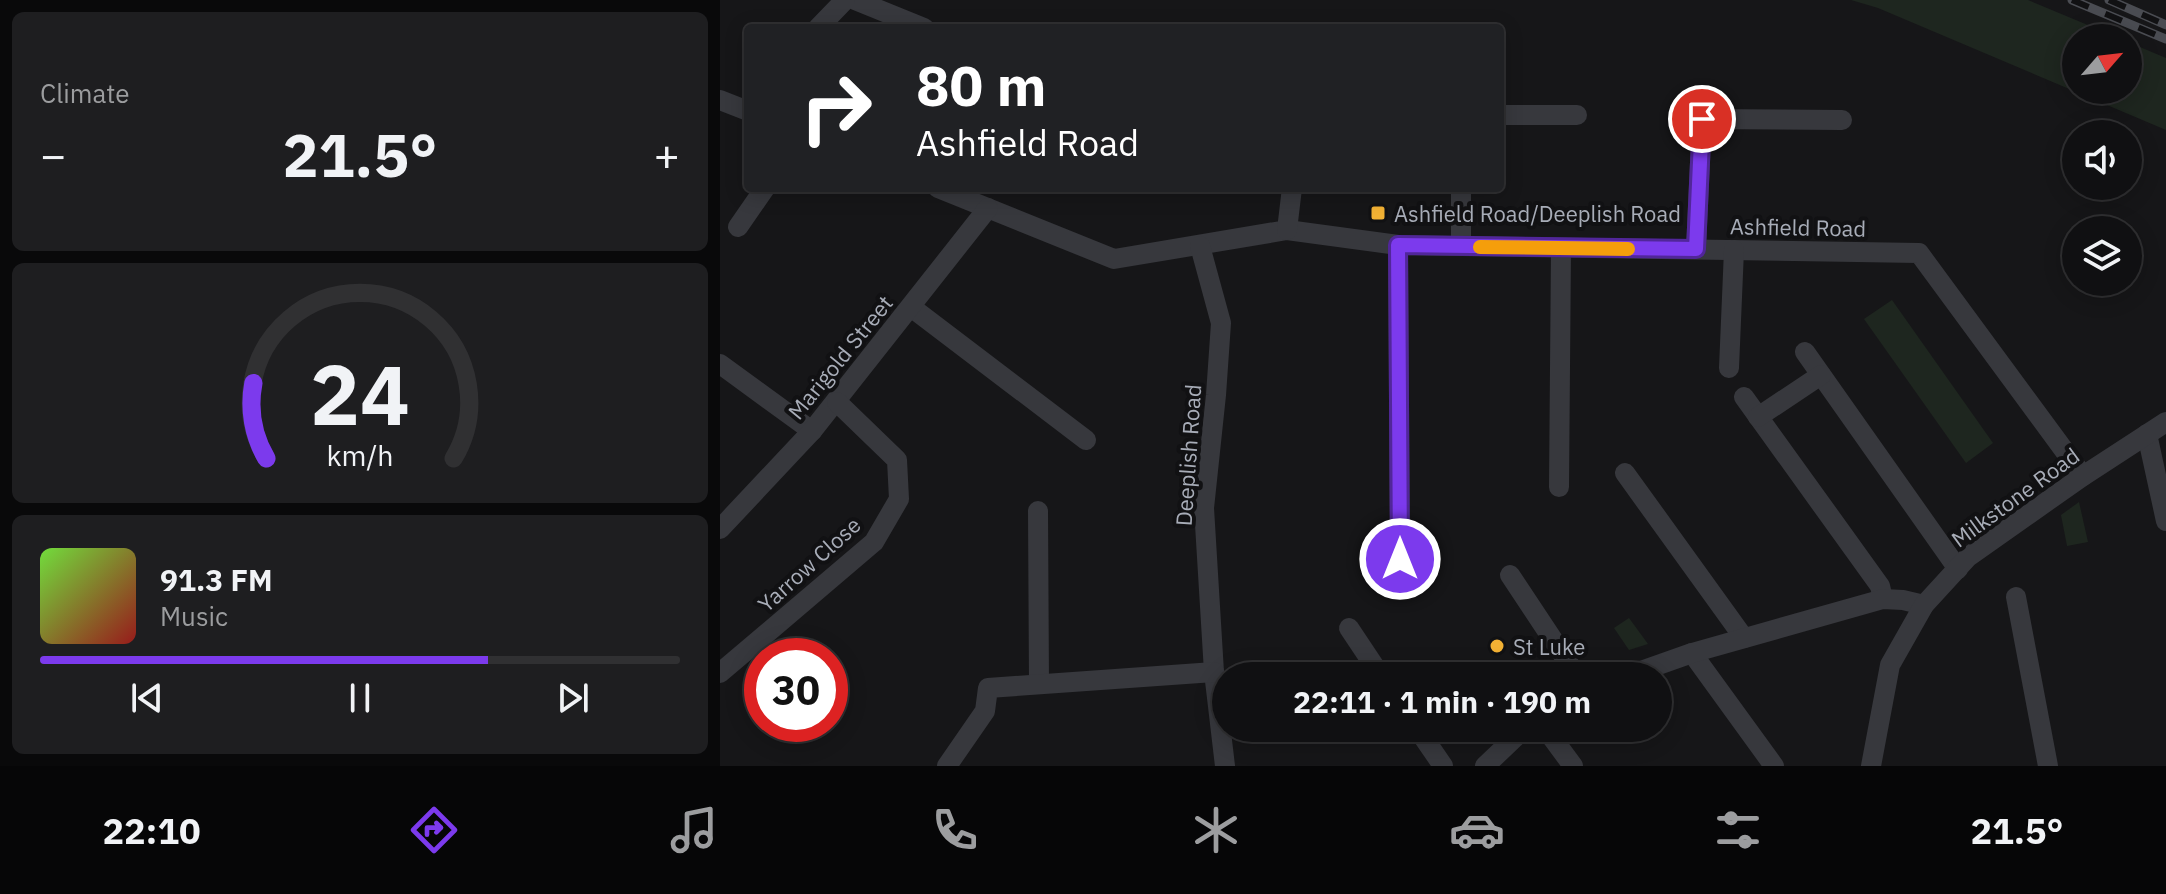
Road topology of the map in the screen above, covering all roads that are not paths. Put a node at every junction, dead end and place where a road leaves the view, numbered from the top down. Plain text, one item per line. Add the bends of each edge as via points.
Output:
1 (845, 0) edge
2 (855, 0) edge
3 (822, 24) edge
4 (914, 24) edge
5 (720, 100) edge
6 (744, 106) edge
7 (1504, 115) edge
8 (1577, 115) dead end
9 (1842, 120) dead end
10 (762, 192) edge
11 (948, 192) edge
12 (1292, 192) edge
13 (1461, 192) edge
14 (988, 208) junction
15 (738, 227) dead end
16 (1287, 230) junction
17 (1398, 245) junction
18 (1200, 246) junction
19 (1461, 246) junction
20 (1561, 248) junction
21 (1696, 249) junction
22 (1734, 250) junction
23 (911, 307) junction
24 (1805, 352) dead end
25 (720, 364) edge
26 (1729, 368) dead end
27 (1821, 375) junction
28 (1744, 397) dead end
29 (837, 402) junction
30 (1758, 417) junction
31 (2166, 422) edge
32 (812, 431) junction
33 (2147, 434) junction
34 (1086, 440) dead end
35 (1625, 473) dead end
36 (2083, 476) junction
37 (1559, 487) dead end
38 (1038, 511) dead end
39 (2166, 521) edge
40 (720, 529) edge
41 (1400, 559) dead end
42 (1958, 569) junction
43 (1510, 575) dead end
44 (2016, 597) dead end
45 (1883, 599) junction
46 (1924, 605) junction
47 (1349, 628) dead end
48 (1744, 638) junction
49 (1692, 653) junction
50 (1213, 662) edge
51 (1372, 662) edge
52 (1568, 662) edge
53 (1667, 662) edge
54 (1212, 672) edge
55 (720, 673) edge
56 (1039, 684) junction
57 (1222, 742) edge
58 (1427, 742) edge
59 (1510, 742) edge
60 (1555, 742) edge
61 (947, 766) edge
62 (1225, 766) edge
63 (1443, 766) edge
64 (1485, 766) edge
65 (1573, 766) edge
66 (1774, 766) edge
67 (1871, 766) edge
68 (2048, 766) edge

1 - 3 street
2 - 4 street
5 - 6 street
7 - 8 street
9 - 21 street via 1702,119
10 - 15 street
11 - 14 street, Ashfield Road
12 - 16 street
13 - 19 street
14 - 18 street, Ashfield Road via 1114,259
14 - 23 street, Marigold Street
16 - 17 street, Ashfield Road
16 - 18 street, Ashfield Road
17 - 19 street, Ashfield Road
17 - 41 street
18 - 50 street, Deeplish Road via 1221,323 1204,508
19 - 20 street, Ashfield Road
20 - 21 street, Ashfield Road
20 - 37 street
21 - 22 street, Ashfield Road
22 - 26 street
22 - 36 street, Ashfield Road via 1919,253
23 - 29 street, Marigold Street
23 - 34 street
24 - 27 street
25 - 32 street
27 - 30 street
27 - 42 street
28 - 30 street
29 - 32 street, Marigold Street
29 - 55 street, Yarrow Close via 897,460 899,499 874,542
30 - 45 street via 1880,586
31 - 33 street, Milkstone Road
32 - 40 street, Marigold Street
33 - 36 street, Milkstone Road
33 - 39 street
35 - 48 street
36 - 42 street, Milkstone Road
38 - 56 street
42 - 46 street, Milkstone Road
43 - 52 street
44 - 68 street
45 - 46 street
45 - 48 street
46 - 67 street, Milkstone Road via 1890,665
47 - 51 street
48 - 49 street
49 - 53 street
49 - 66 street
54 - 56 street
56 - 61 street via 988,688 985,711
57 - 62 street, Deeplish Road
58 - 63 street
59 - 64 street
60 - 65 street

